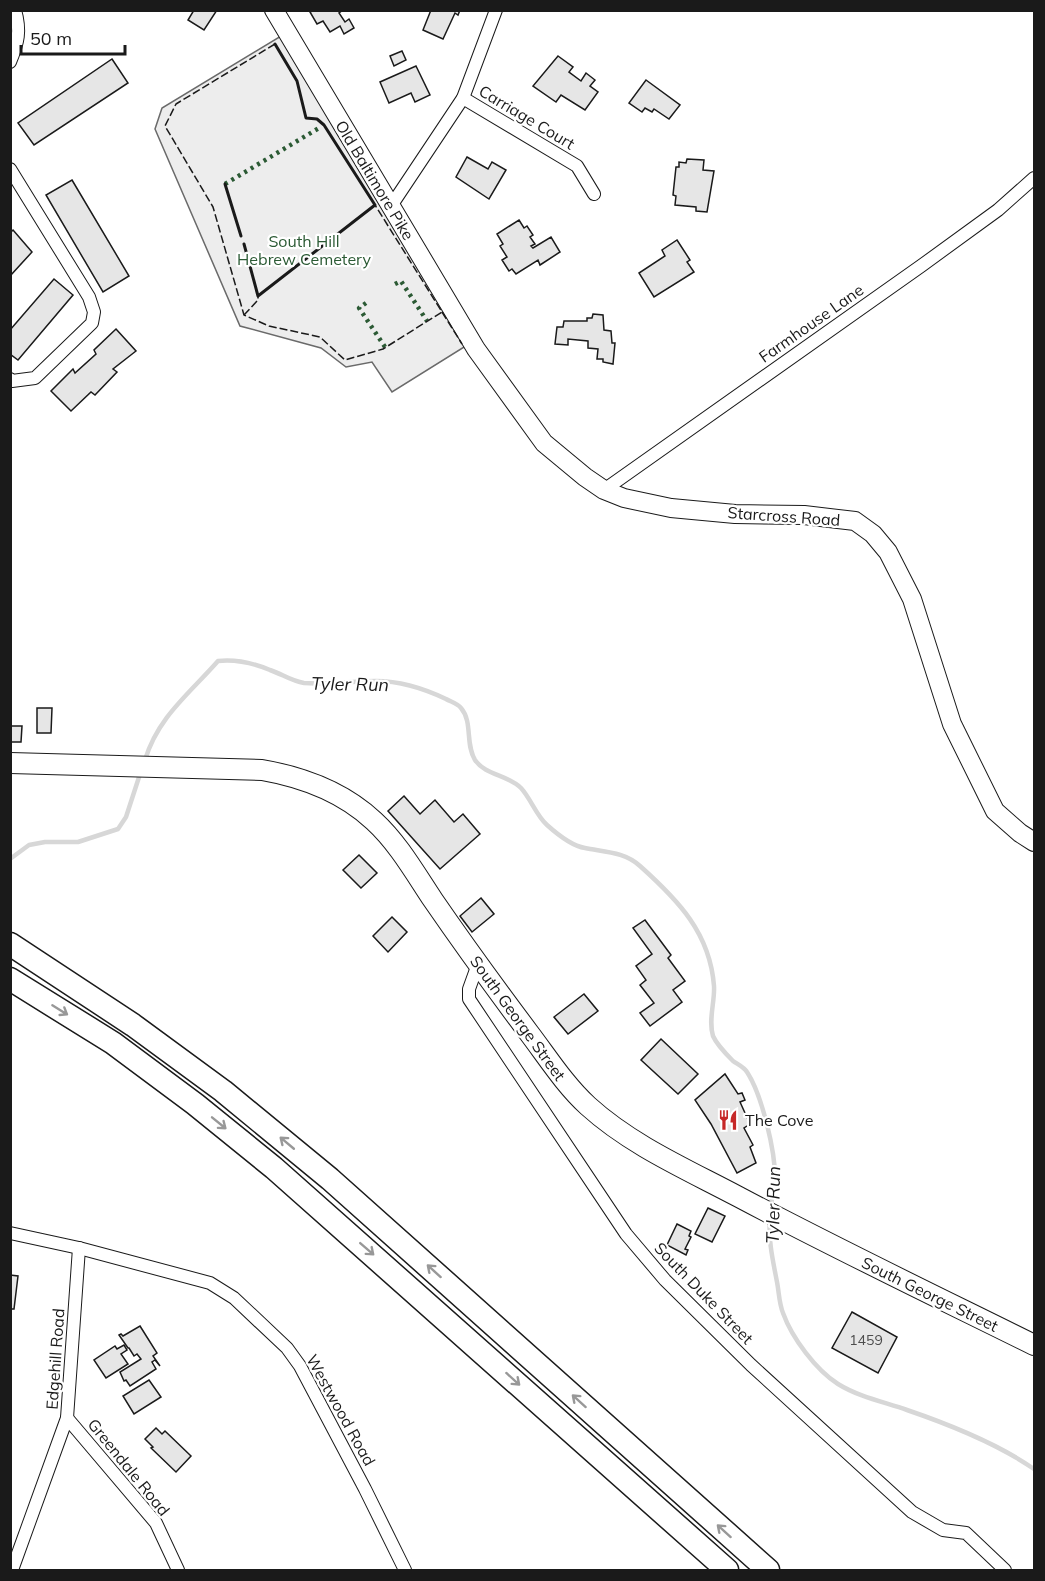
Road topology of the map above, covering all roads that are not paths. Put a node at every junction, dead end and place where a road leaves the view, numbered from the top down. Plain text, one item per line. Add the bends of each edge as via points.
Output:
1 (15, 10) edge
2 (274, 10) edge
3 (496, 10) edge
4 (10, 62) edge
5 (463, 98) junction
6 (10, 169) edge
7 (1035, 178) edge
8 (594, 194) dead end
9 (391, 206) junction
10 (476, 349) joint
11 (10, 379) edge
12 (604, 490) junction
13 (10, 764) edge
14 (1035, 842) edge
15 (10, 944) edge
16 (478, 964) junction
17 (10, 979) edge
18 (10, 1233) edge
19 (79, 1248) junction
20 (1035, 1345) edge
21 (67, 1418) junction
22 (12, 1570) edge
23 (178, 1570) edge
24 (405, 1570) edge
25 (726, 1570) edge
26 (768, 1570) edge
27 (1005, 1570) edge

1 - 4 street via 19,42
2 - 9 street, Old Baltimore Pike
3 - 5 street
5 - 8 street, Carriage Court via 577,166
5 - 9 street
6 - 11 street via 89,297 94,312 92,323 35,378
7 - 12 street, Farmhouse Lane via 921,266
9 - 10 street, Old Baltimore Pike
10 - 12 street, Starcross Road via 544,443
12 - 14 street, Starcross Road via 671,508 855,521 873,534 888,552 912,599 952,724 994,811
13 - 16 main road, South George Street via 262,770 315,784 373,819
26 -> 15 highway via 330,1179 223,1091 133,1025
16 - 20 main road, South George Street via 565,1082 587,1106 640,1144 784,1221
16 - 27 street, South Duke Street via 469,999 626,1234 665,1280 751,1365 912,1512 943,1530 966,1533
17 -> 25 highway via 113,1043 274,1168
18 - 19 street, Westwood Road
19 - 21 street, Edgehill Road
19 - 24 street, Westwood Road via 210,1283 234,1298 286,1348 300,1366
21 - 22 street, Edgehill Road
21 - 23 street, Greendale Road via 156,1524

